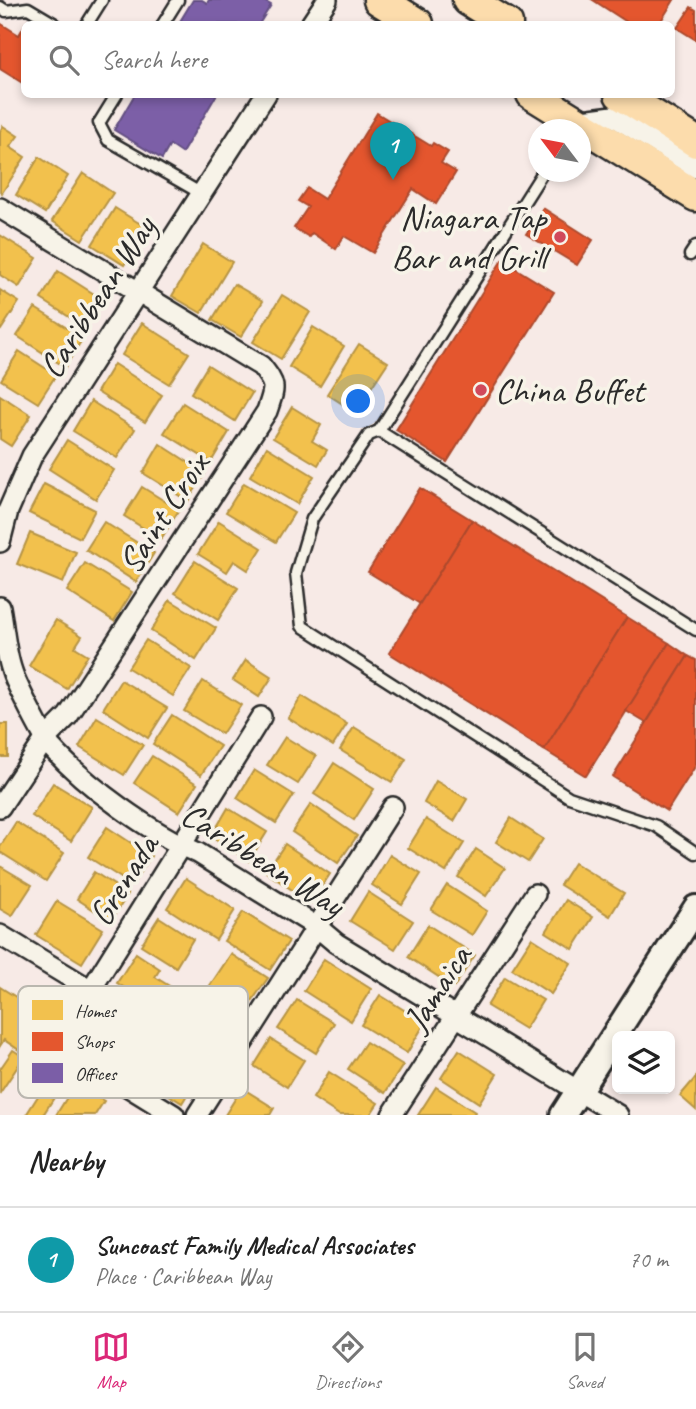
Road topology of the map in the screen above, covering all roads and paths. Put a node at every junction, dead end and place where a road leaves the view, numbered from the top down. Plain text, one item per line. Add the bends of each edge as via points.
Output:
1 (102, 0) edge
2 (178, 0) edge
3 (327, 0) edge
4 (379, 0) edge
5 (468, 0) edge
6 (28, 4) edge
7 (0, 7) edge
8 (51, 21) edge
9 (89, 21) edge
10 (165, 21) edge
11 (313, 21) edge
12 (413, 21) edge
13 (503, 21) edge
14 (115, 98) edge
15 (263, 98) edge
16 (537, 98) edge
17 (626, 98) edge
18 (564, 119) edge
19 (591, 121) edge
20 (591, 136) edge
21 (696, 142) edge
22 (696, 168) edge
23 (537, 182) edge
24 (202, 194) junction
25 (696, 196) edge
26 (0, 208) edge
27 (139, 292) junction
28 (379, 431) junction
29 (0, 542) edge
30 (0, 607) edge
31 (696, 630) edge
32 (261, 717) dead end
33 (46, 738) junction
34 (0, 807) edge
35 (393, 807) dead end
36 (181, 846) junction
37 (696, 853) edge
38 (534, 894) dead end
39 (696, 908) edge
40 (317, 927) junction
41 (0, 934) edge
42 (84, 986) edge
43 (94, 986) edge
44 (456, 1017) junction
45 (248, 1035) edge
46 (579, 1090) junction
47 (146, 1098) edge
48 (208, 1098) edge
49 (174, 1115) edge
50 (197, 1115) edge
51 (392, 1115) edge
52 (563, 1115) edge
53 (618, 1115) edge

1 - 9 lane
2 - 10 lane
3 - 11 street
4 - 12 main road
5 - 13 main road
6 - 7 lane via 6,11
6 - 8 lane
14 - 24 lane via 99,123 108,140
15 - 24 street, Caribbean Way
16 - 18 main road
17 - 21 main road
19 - 22 street via 613,116
20 - 25 main road
23 - 28 lane
24 - 27 street, Caribbean Way
26 - 27 street
27 - 29 street, Caribbean Way via 32,456
27 - 33 street, Saint Croix via 261,366 275,388 267,411 68,716
28 - 31 lane
28 - 37 lane via 369,435 312,519 296,573 302,626 569,797 656,826
30 - 33 street, Caribbean Way via 12,670
32 - 36 street, Grenada
33 - 34 street, Saint Croix
33 - 36 street, Caribbean Way via 120,807
35 - 40 street
36 - 40 street, Caribbean Way
36 - 43 street, Grenada
38 - 44 street, Jamaica
39 - 46 street
40 - 44 street, Caribbean Way
40 - 45 street
41 - 42 street
44 - 46 street, Caribbean Way
44 - 51 street, Jamaica
46 - 52 street
46 - 53 street, Caribbean Way
47 - 49 street, Grenada
48 - 50 street

